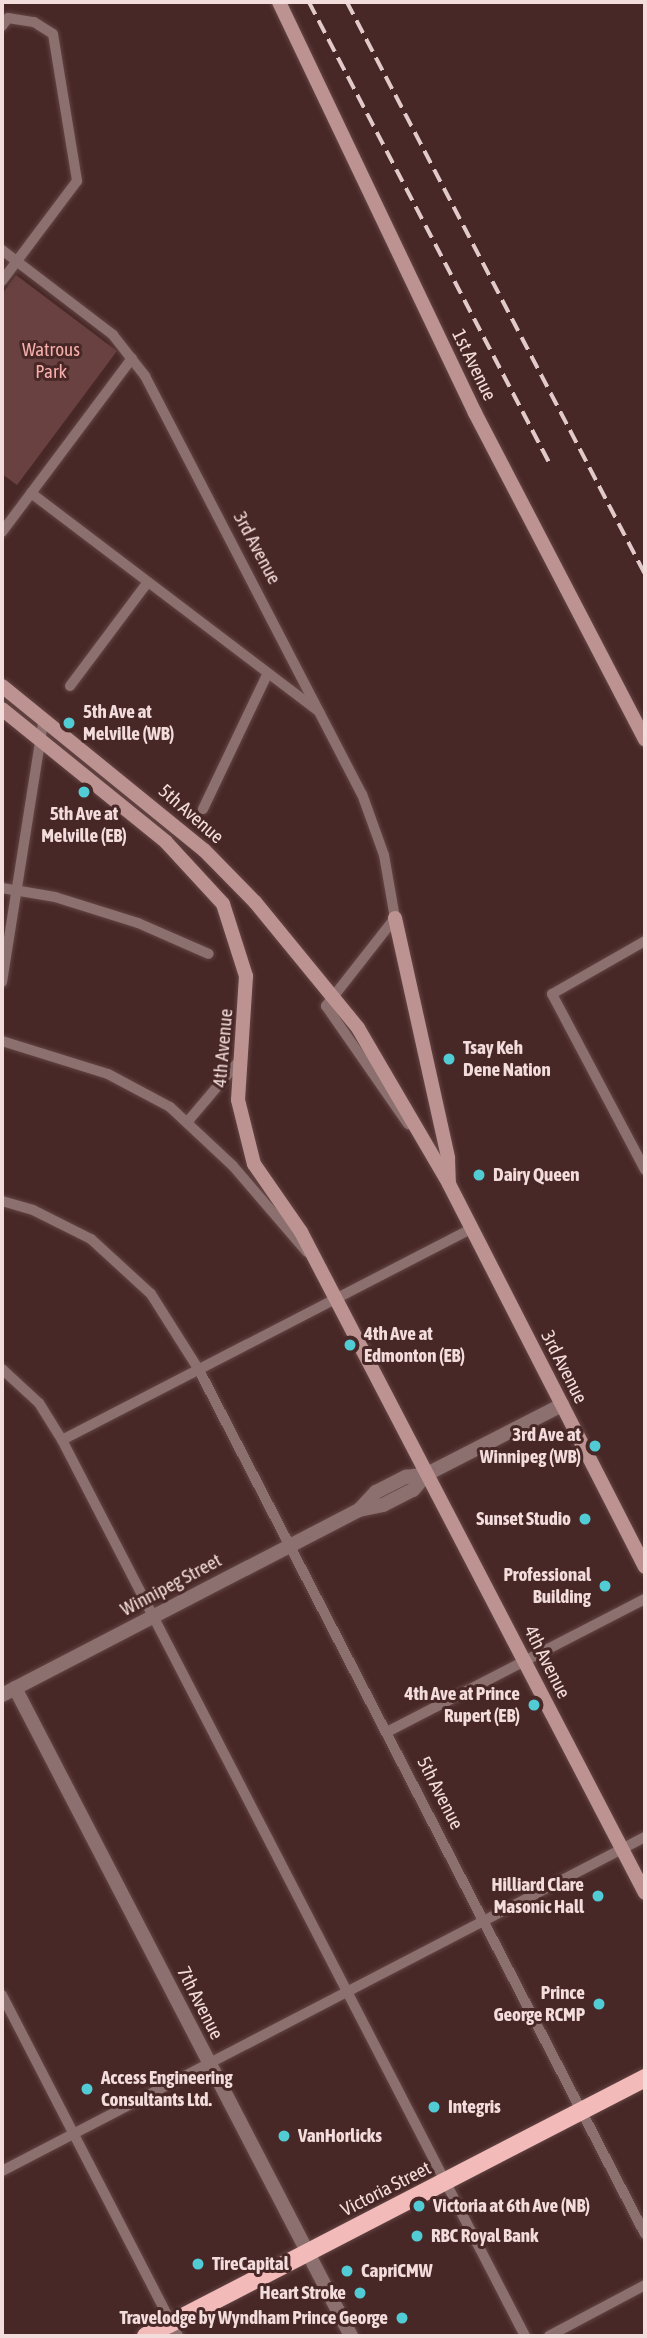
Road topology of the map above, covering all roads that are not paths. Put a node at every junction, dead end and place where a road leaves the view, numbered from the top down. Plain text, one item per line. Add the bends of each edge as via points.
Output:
1 (279, 2) edge
2 (2, 24) edge
3 (2, 250) edge
4 (17, 261) junction
5 (2, 281) edge
6 (132, 358) junction
7 (31, 493) junction
8 (2, 532) edge
9 (147, 583) junction
10 (267, 675) junction
11 (2, 686) edge
12 (70, 686) dead end
13 (2, 709) edge
14 (322, 714) junction
15 (44, 718) junction
16 (41, 739) junction
17 (645, 739) edge
18 (203, 809) dead end
19 (2, 888) edge
20 (17, 891) junction
21 (223, 904) joint
22 (396, 918) junction
23 (645, 941) edge
24 (209, 954) dead end
25 (2, 982) edge
26 (332, 994) junction
27 (2, 1041) edge
28 (238, 1062) junction
29 (188, 1121) junction
30 (645, 1170) edge
31 (449, 1184) junction
32 (2, 1201) edge
33 (472, 1228) junction
34 (317, 1262) junction
35 (335, 1298) junction
36 (2, 1368) edge
37 (199, 1370) junction
38 (562, 1405) junction
39 (62, 1440) junction
40 (427, 1474) junction
41 (290, 1545) junction
42 (645, 1567) edge
43 (645, 1599) edge
44 (151, 1618) junction
45 (525, 1661) junction
46 (15, 1688) junction
47 (2, 1695) edge
48 (387, 1732) junction
49 (645, 1837) edge
50 (622, 1849) junction
51 (645, 1893) edge
52 (484, 1920) junction
53 (346, 1992) junction
54 (2, 1995) edge
55 (209, 2063) junction
56 (645, 2078) edge
57 (581, 2111) junction
58 (73, 2133) junction
59 (2, 2171) edge
60 (444, 2182) junction
61 (645, 2234) edge
62 (308, 2252) junction
63 (645, 2285) edge
64 (175, 2330) edge
65 (146, 2336) edge
66 (351, 2336) edge
67 (525, 2336) edge
68 (549, 2336) edge

1 - 17 main road, 1st Avenue via 475,413
2 - 4 street via 8,18 34,22 53,34 77,181
3 - 4 street, 3rd Avenue
4 - 5 street
4 - 6 street, 3rd Avenue via 113,335
6 - 7 street
6 - 14 street, 3rd Avenue
7 - 8 street
7 - 9 street
9 - 10 street
9 - 12 street
10 - 14 street
10 - 18 street
11 - 15 main road, 5th Avenue
13 - 16 main road, 5th Avenue
14 - 22 street, 3rd Avenue via 374,823
15 - 16 street
15 - 26 main road, 5th Avenue via 204,850
16 - 20 street
16 - 21 main road, 5th Avenue via 166,842
19 - 20 street
20 - 24 street via 55,897 138,923
20 - 25 street
21 - 28 main road, 4th Avenue via 246,976 247,1006
22 - 26 street
22 - 31 main road via 448,1158
23 - 30 street via 552,994
26 - 31 main road, 5th Avenue via 384,1069
27 - 29 street, 4th Avenue via 108,1073
28 - 29 street
28 - 34 main road, 4th Avenue via 238,1100 254,1164
29 - 34 street, 4th Avenue
31 - 33 main road, 3rd Avenue
32 - 37 street, 5th Avenue via 33,1210 92,1239 151,1294
33 - 35 street
33 - 38 main road, 3rd Avenue
34 - 35 main road, 4th Avenue
35 - 37 street
35 - 40 main road, 4th Avenue
36 - 39 street via 39,1403
37 - 39 street
37 - 41 street, 5th Avenue
38 - 40 street, Winnipeg Street
38 - 42 main road, 3rd Avenue
39 - 44 street
40 - 41 street, Winnipeg Street via 413,1490 383,1505 359,1510
40 - 45 main road, 4th Avenue
41 - 44 street, Winnipeg Street
41 - 48 street, 5th Avenue
43 - 45 street
44 - 46 street, Winnipeg Street
44 - 53 street
45 - 48 street
45 - 50 main road, 4th Avenue
46 - 47 street, Winnipeg Street
46 - 55 street, 7th Avenue
48 - 52 street, 5th Avenue
49 - 50 street
50 - 51 main road, 4th Avenue
50 - 52 street
52 - 53 street
52 - 57 street, 5th Avenue
53 - 55 street
53 - 60 street
54 - 58 street
55 - 58 street
55 - 62 street, 7th Avenue
56 - 57 highway, Victoria Street
57 - 60 highway, Victoria Street
57 - 61 street, 5th Avenue
58 - 59 street
58 - 64 street
60 - 62 highway, Victoria Street
60 - 67 street
62 - 64 highway, Victoria Street
62 - 66 street, 7th Avenue
63 - 68 street
64 - 65 highway, Victoria Street

